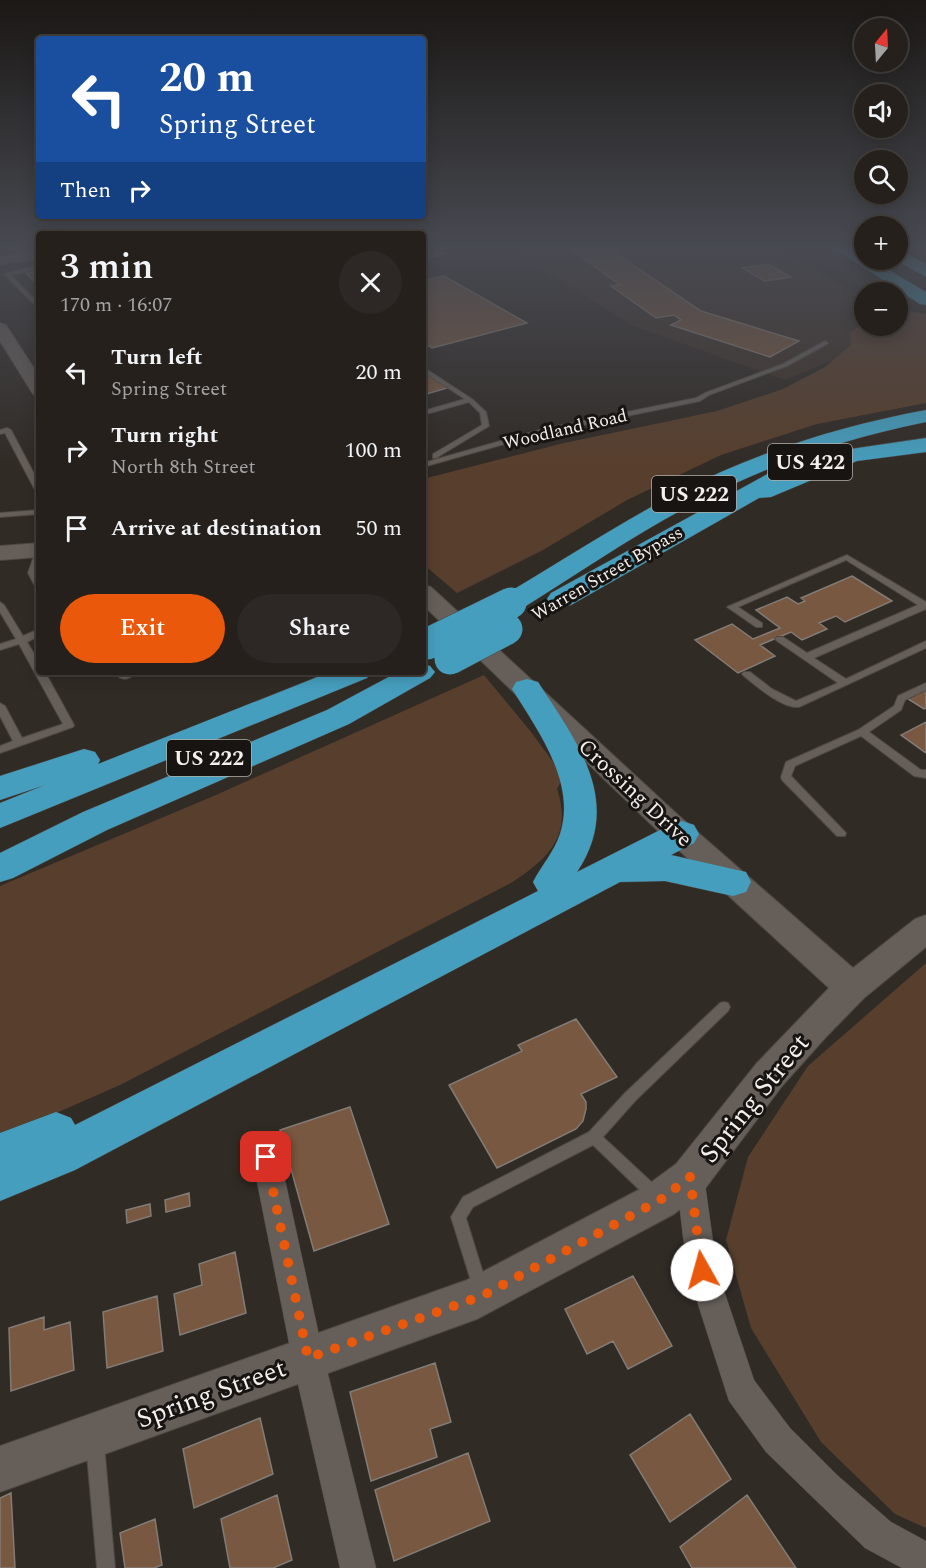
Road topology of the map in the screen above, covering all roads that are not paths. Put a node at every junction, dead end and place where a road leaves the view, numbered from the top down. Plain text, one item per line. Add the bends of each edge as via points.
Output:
1 (0, 328) edge
2 (825, 343) dead end
3 (426, 371) edge
4 (36, 385) edge
5 (470, 400) junction
6 (426, 412) edge
7 (926, 414) edge
8 (926, 429) edge
9 (0, 432) edge
10 (926, 445) edge
11 (426, 462) edge
12 (426, 463) edge
13 (36, 484) edge
14 (0, 505) edge
15 (36, 513) edge
16 (2, 515) edge
17 (704, 518) junction
18 (0, 524) edge
19 (36, 551) edge
20 (0, 553) edge
21 (36, 560) edge
22 (36, 580) edge
23 (426, 595) edge
24 (0, 605) edge
25 (925, 605) edge
26 (518, 611) junction
27 (759, 626) dead end
28 (36, 634) edge
29 (780, 639) dead end
30 (23, 640) junction
31 (926, 644) edge
32 (0, 647) edge
33 (807, 657) junction
34 (426, 663) edge
35 (36, 664) edge
36 (747, 674) dead end
37 (42, 675) edge
38 (341, 675) edge
39 (350, 675) edge
40 (398, 675) edge
41 (406, 675) edge
42 (845, 683) junction
43 (926, 686) edge
44 (528, 689) junction
45 (0, 706) edge
46 (862, 732) junction
47 (19, 743) junction
48 (0, 750) edge
49 (926, 774) edge
50 (0, 788) edge
51 (0, 816) edge
52 (675, 829) junction
53 (841, 832) dead end
54 (0, 845) edge
55 (0, 868) edge
56 (733, 882) junction
57 (567, 884) junction
58 (926, 928) edge
59 (852, 988) junction
60 (724, 1007) dead end
61 (594, 1137) junction
62 (0, 1154) edge
63 (266, 1157) dead end
64 (0, 1179) edge
65 (675, 1188) junction
66 (482, 1296) junction
67 (308, 1358) junction
68 (94, 1435) junction
69 (0, 1468) edge
70 (926, 1561) edge
71 (106, 1568) edge
72 (357, 1568) edge

1 - 4 street
2 - 12 lane, Woodland Road via 784,365 698,400 543,431
3 - 5 lane
5 - 6 lane
5 - 11 lane via 483,412 486,426
7 - 26 highway, Warren Street Bypass / US 222 via 824,441 729,477 687,498
8 - 17 highway, Warren Street Bypass / US 422 via 800,465
9 - 13 lane via 7,430
10 - 17 highway, US 222 via 852,455
14 - 16 lane
15 - 16 lane
16 - 18 lane
17 - 26 highway, Warren Street Bypass / US 222
19 - 20 street
21 - 22 lane via 32,573
23 - 44 street, Crossing Drive
24 - 30 lane
25 - 27 lane via 847,557 731,607
25 - 33 lane
26 - 34 highway, Warren Street Bypass / US 222, bridge
28 - 30 lane
29 - 33 lane
30 - 32 lane
30 - 35 lane
31 - 42 lane
33 - 42 lane
36 - 42 lane via 796,705
37 - 47 lane via 69,725
38 - 50 highway
39 - 51 highway, US 222
40 - 54 highway, Warren Street Bypass / US 222
41 - 55 highway via 338,717 94,821
43 - 46 lane via 901,698 898,708
44 - 52 street, Crossing Drive
44 - 57 highway via 559,739 581,793 579,836 566,865
45 - 47 lane
46 - 49 lane
46 - 53 lane via 790,764 786,777
47 - 48 lane
52 - 56 street, Crossing Drive
52 - 57 highway
56 - 57 highway via 686,869 648,866
56 - 59 street, Crossing Drive
57 - 62 highway via 44,1138
57 - 64 highway via 59,1155
58 - 59 street, Spring Street
59 - 65 street, Spring Street via 769,1075
60 - 61 lane via 630,1096
61 - 65 lane
61 - 66 lane via 468,1202 458,1217
63 - 67 street
65 - 66 street, Spring Street
65 - 70 street via 741,1389 778,1440 825,1487 878,1534
66 - 67 street, Spring Street
67 - 68 street, Spring Street
67 - 72 street
68 - 69 street, Spring Street
68 - 71 lane

